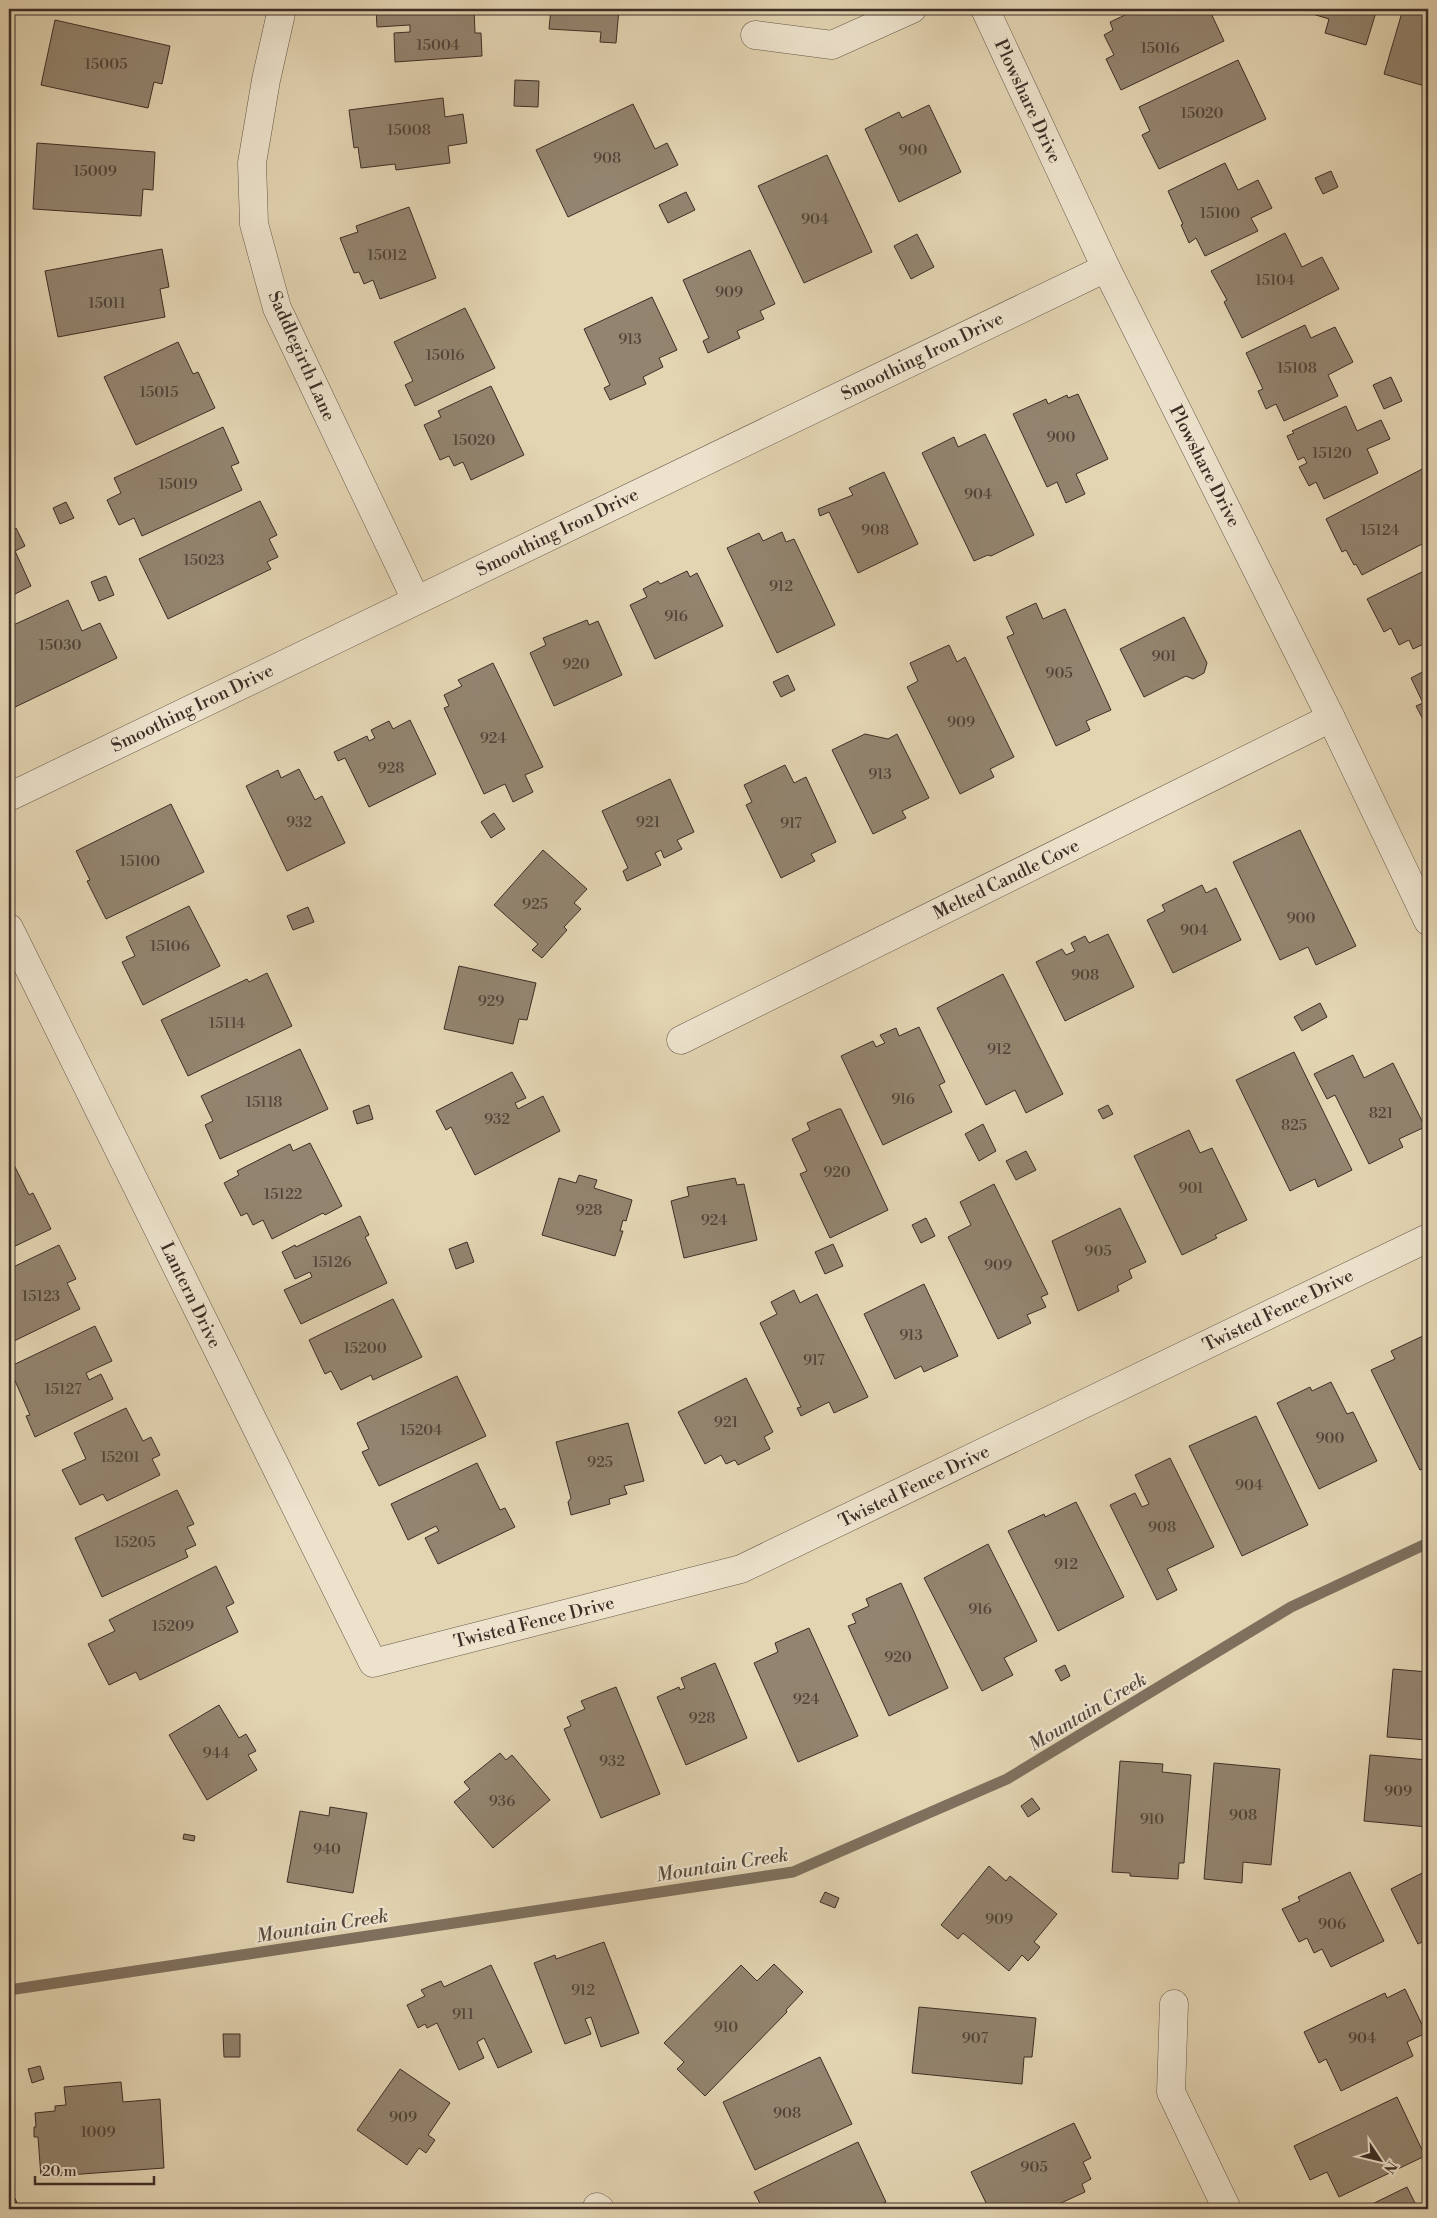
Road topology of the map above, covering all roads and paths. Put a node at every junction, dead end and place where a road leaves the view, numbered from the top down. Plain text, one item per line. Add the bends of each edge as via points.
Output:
1 (282, 9) edge
2 (912, 9) edge
3 (985, 9) edge
4 (755, 35) dead end
5 (1106, 268) junction
6 (416, 600) junction
7 (1331, 718) junction
8 (9, 797) edge
9 (1428, 921) edge
10 (9, 928) edge
11 (681, 1040) dead end
12 (1428, 1238) edge
13 (373, 1663) joint
14 (1174, 2004) dead end
15 (1227, 2209) edge

1 - 6 street, Saddlegirth Lane via 252,163 254,224 277,308
2 - 4 street via 832,44
3 - 5 street, Plowshare Drive
5 - 6 street, Smoothing Iron Drive
5 - 7 street, Plowshare Drive
6 - 8 street, Smoothing Iron Drive
7 - 9 street, Plowshare Drive
7 - 11 street, Melted Candle Cove
10 - 13 street, Lantern Drive
12 - 13 street, Twisted Fence Drive via 741,1569
14 - 15 street via 1171,2092

